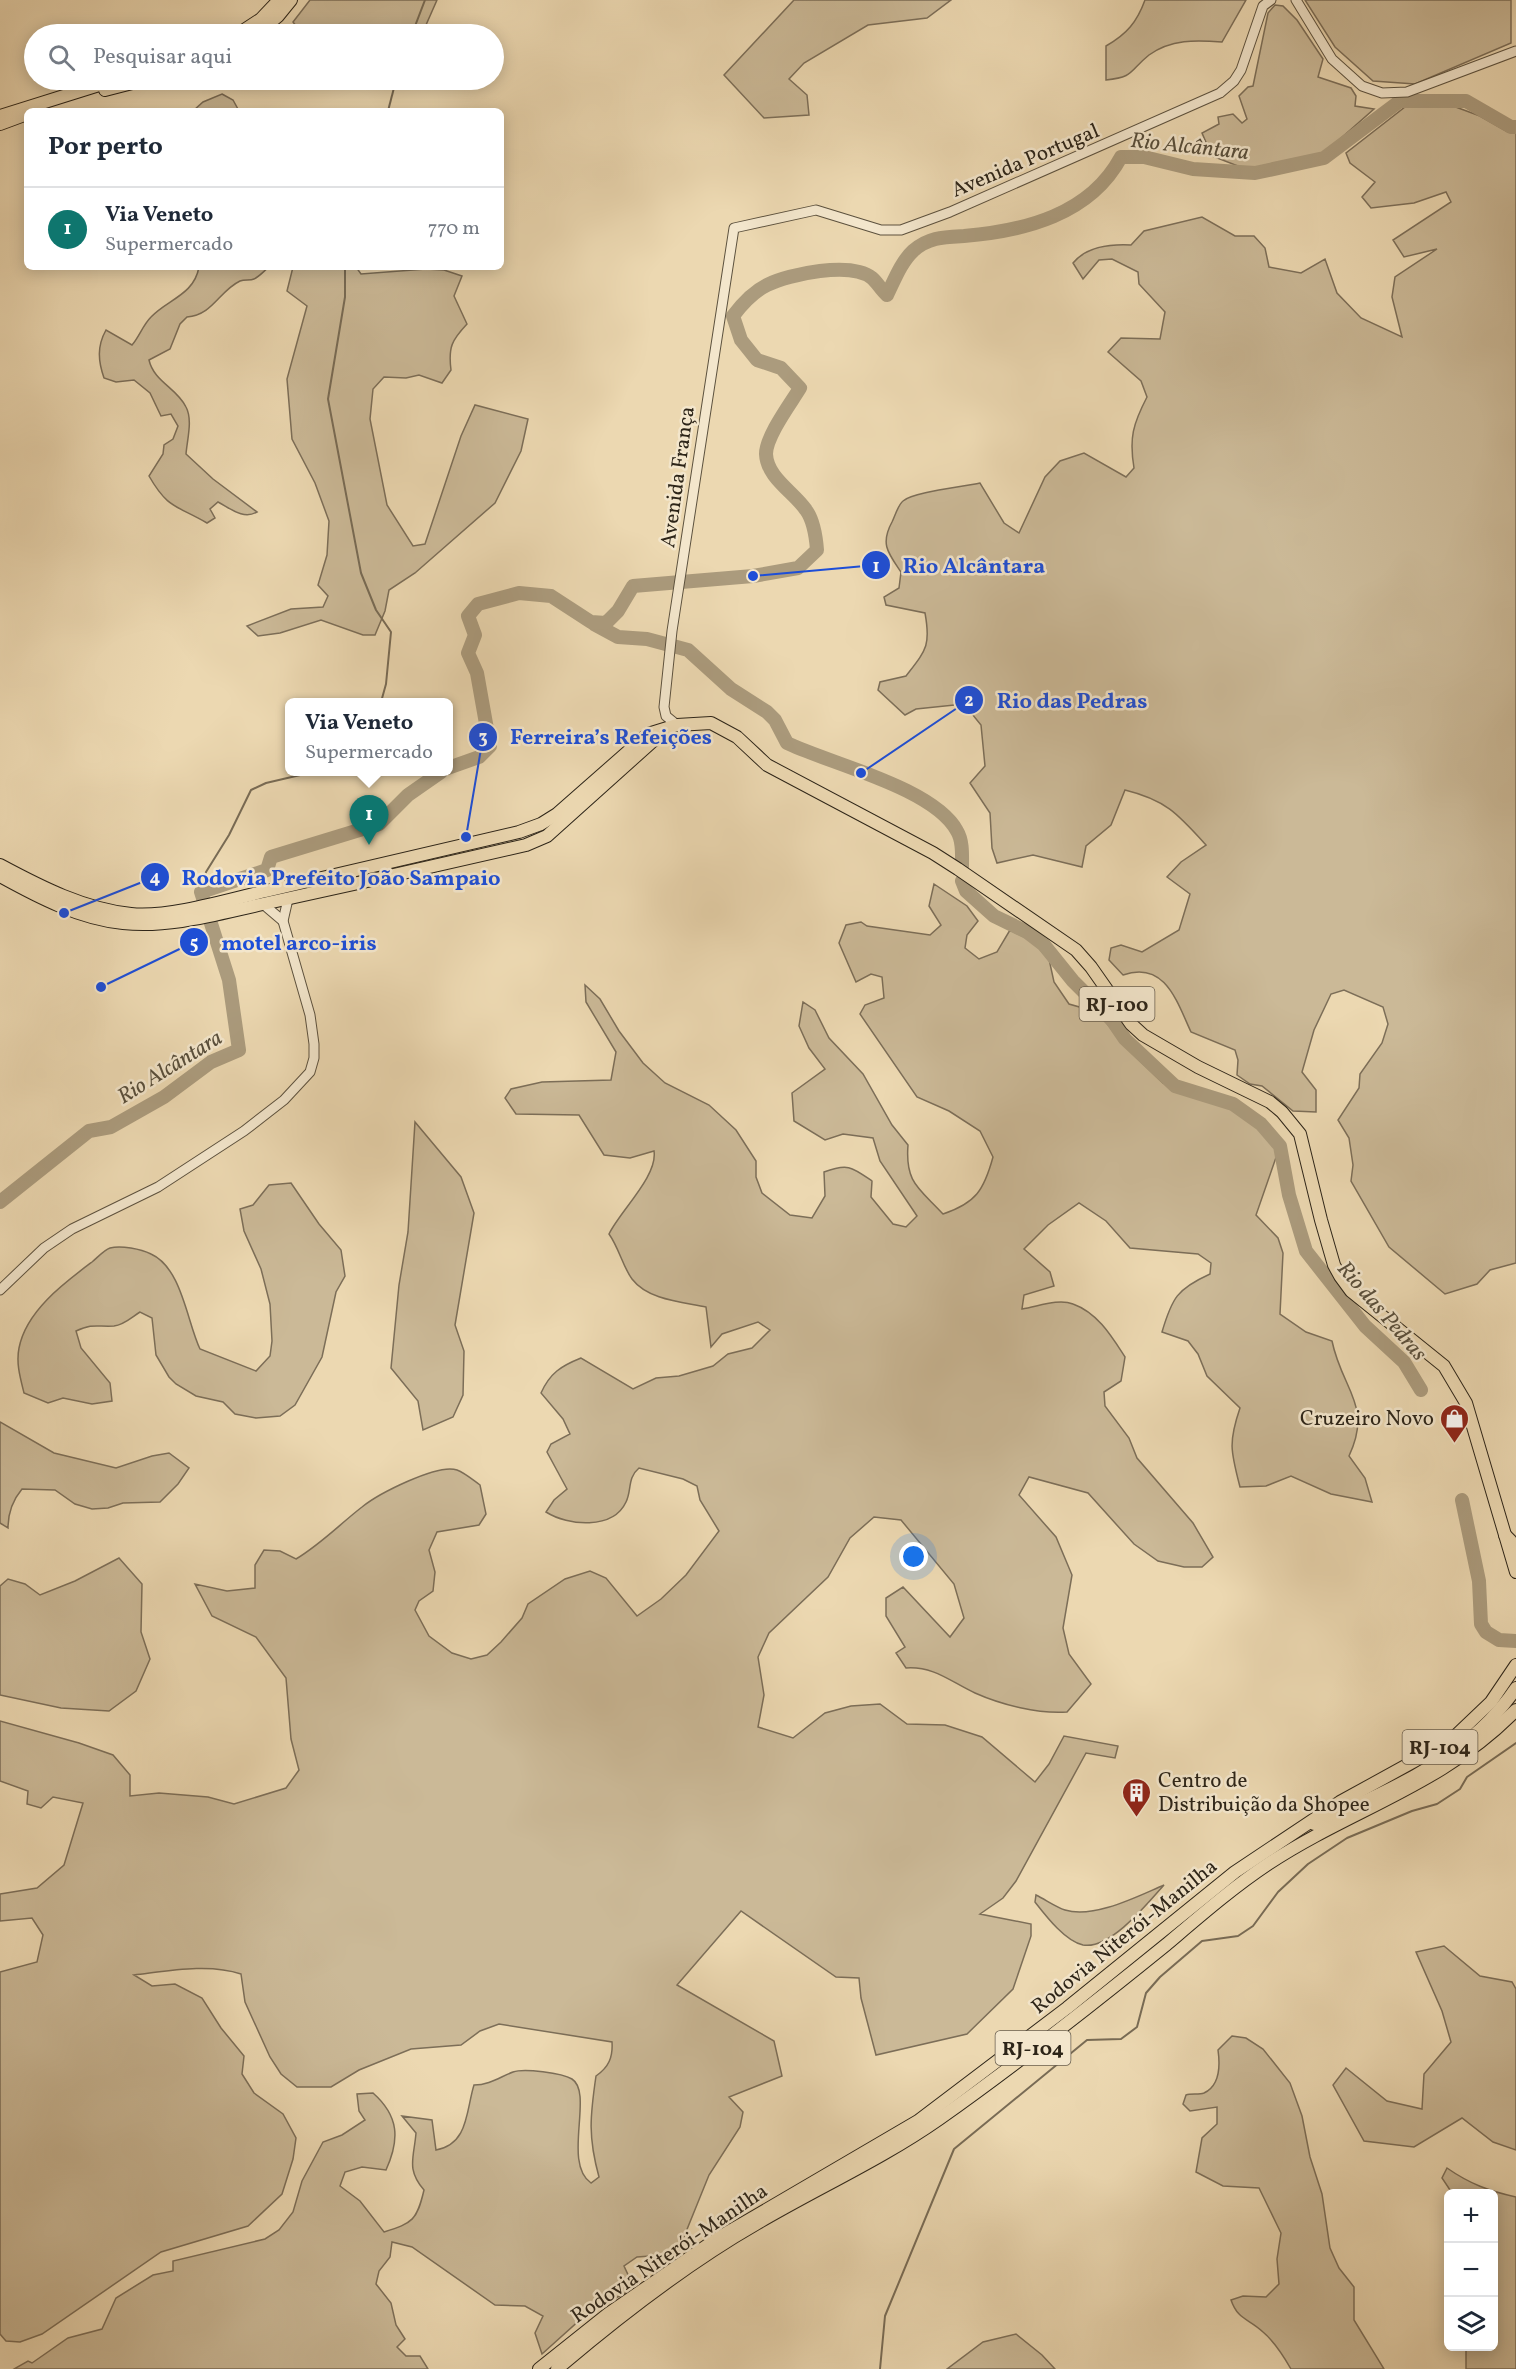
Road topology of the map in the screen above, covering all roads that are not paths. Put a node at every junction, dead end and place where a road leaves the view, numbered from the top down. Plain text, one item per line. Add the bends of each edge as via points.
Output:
1 (279, 0) edge
2 (291, 0) edge
3 (1271, 0) edge
4 (1296, 0) edge
5 (254, 24) edge
6 (268, 24) edge
7 (1516, 51) edge
8 (83, 90) edge
9 (109, 90) edge
10 (24, 108) edge
11 (26, 108) edge
12 (46, 108) edge
13 (24, 115) edge
14 (0, 116) edge
15 (0, 124) edge
16 (734, 228) joint
17 (672, 727) junction
18 (0, 864) edge
19 (0, 876) edge
20 (288, 899) junction
21 (241, 903) junction
22 (263, 904) junction
23 (176, 916) junction
24 (284, 921) junction
25 (0, 1290) edge
26 (1511, 1538) edge
27 (1516, 1546) edge
28 (1516, 1572) edge
29 (1516, 1665) edge
30 (1516, 1688) edge
31 (1516, 1705) edge
32 (1516, 1710) edge
33 (1504, 1722) junction
34 (1292, 1833) junction
35 (539, 2369) edge
36 (557, 2369) edge

1 - 5 main road
2 - 6 main road
3 - 16 street, Avenida Portugal via 1263,6 1241,70 1220,93 950,212 901,230 881,230 816,210
4 - 7 street via 1332,59 1362,86 1382,93 1407,92
8 - 11 main road
9 - 12 main road
10 - 14 main road
13 - 15 main road
16 - 17 street, Avenida França via 664,707
17 - 20 main road, RJ-100 via 547,836 526,845
17 - 21 main road, RJ-100 via 642,738 541,824
17 - 26 main road, RJ-100 via 699,722 720,726 767,765 958,869 1076,950 1143,1035 1282,1112 1300,1134 1334,1265 1351,1290 1432,1354 1455,1382 1466,1403
18 - 23 main road, RJ-100 via 51,891 100,909
19 - 23 main road, RJ-100 via 49,901 102,920 146,924
20 - 22 main road, RJ-100
20 - 24 street
21 - 22 main road, RJ-100
21 - 23 main road, RJ-100
22 - 24 street
24 - 25 street via 310,1015 314,1059 310,1072 284,1100 244,1131 167,1182 72,1229 44,1248
26 - 27 main road
26 - 28 main road, RJ-100
29 - 34 main road, Rodovia Niterói-Manilha / RJ-104 via 1491,1702 1449,1742
30 - 34 main road via 1497,1713 1450,1755 1368,1799
31 - 33 main road
32 - 33 main road, Rodovia Niterói-Manilha / RJ-104
33 - 36 main road, Rodovia Niterói-Manilha / RJ-104 via 1432,1777 1270,1862 937,2121 726,2243
34 - 35 main road, Rodovia Niterói-Manilha / RJ-104 via 1210,1891 1067,2008 918,2121 717,2238 608,2314

